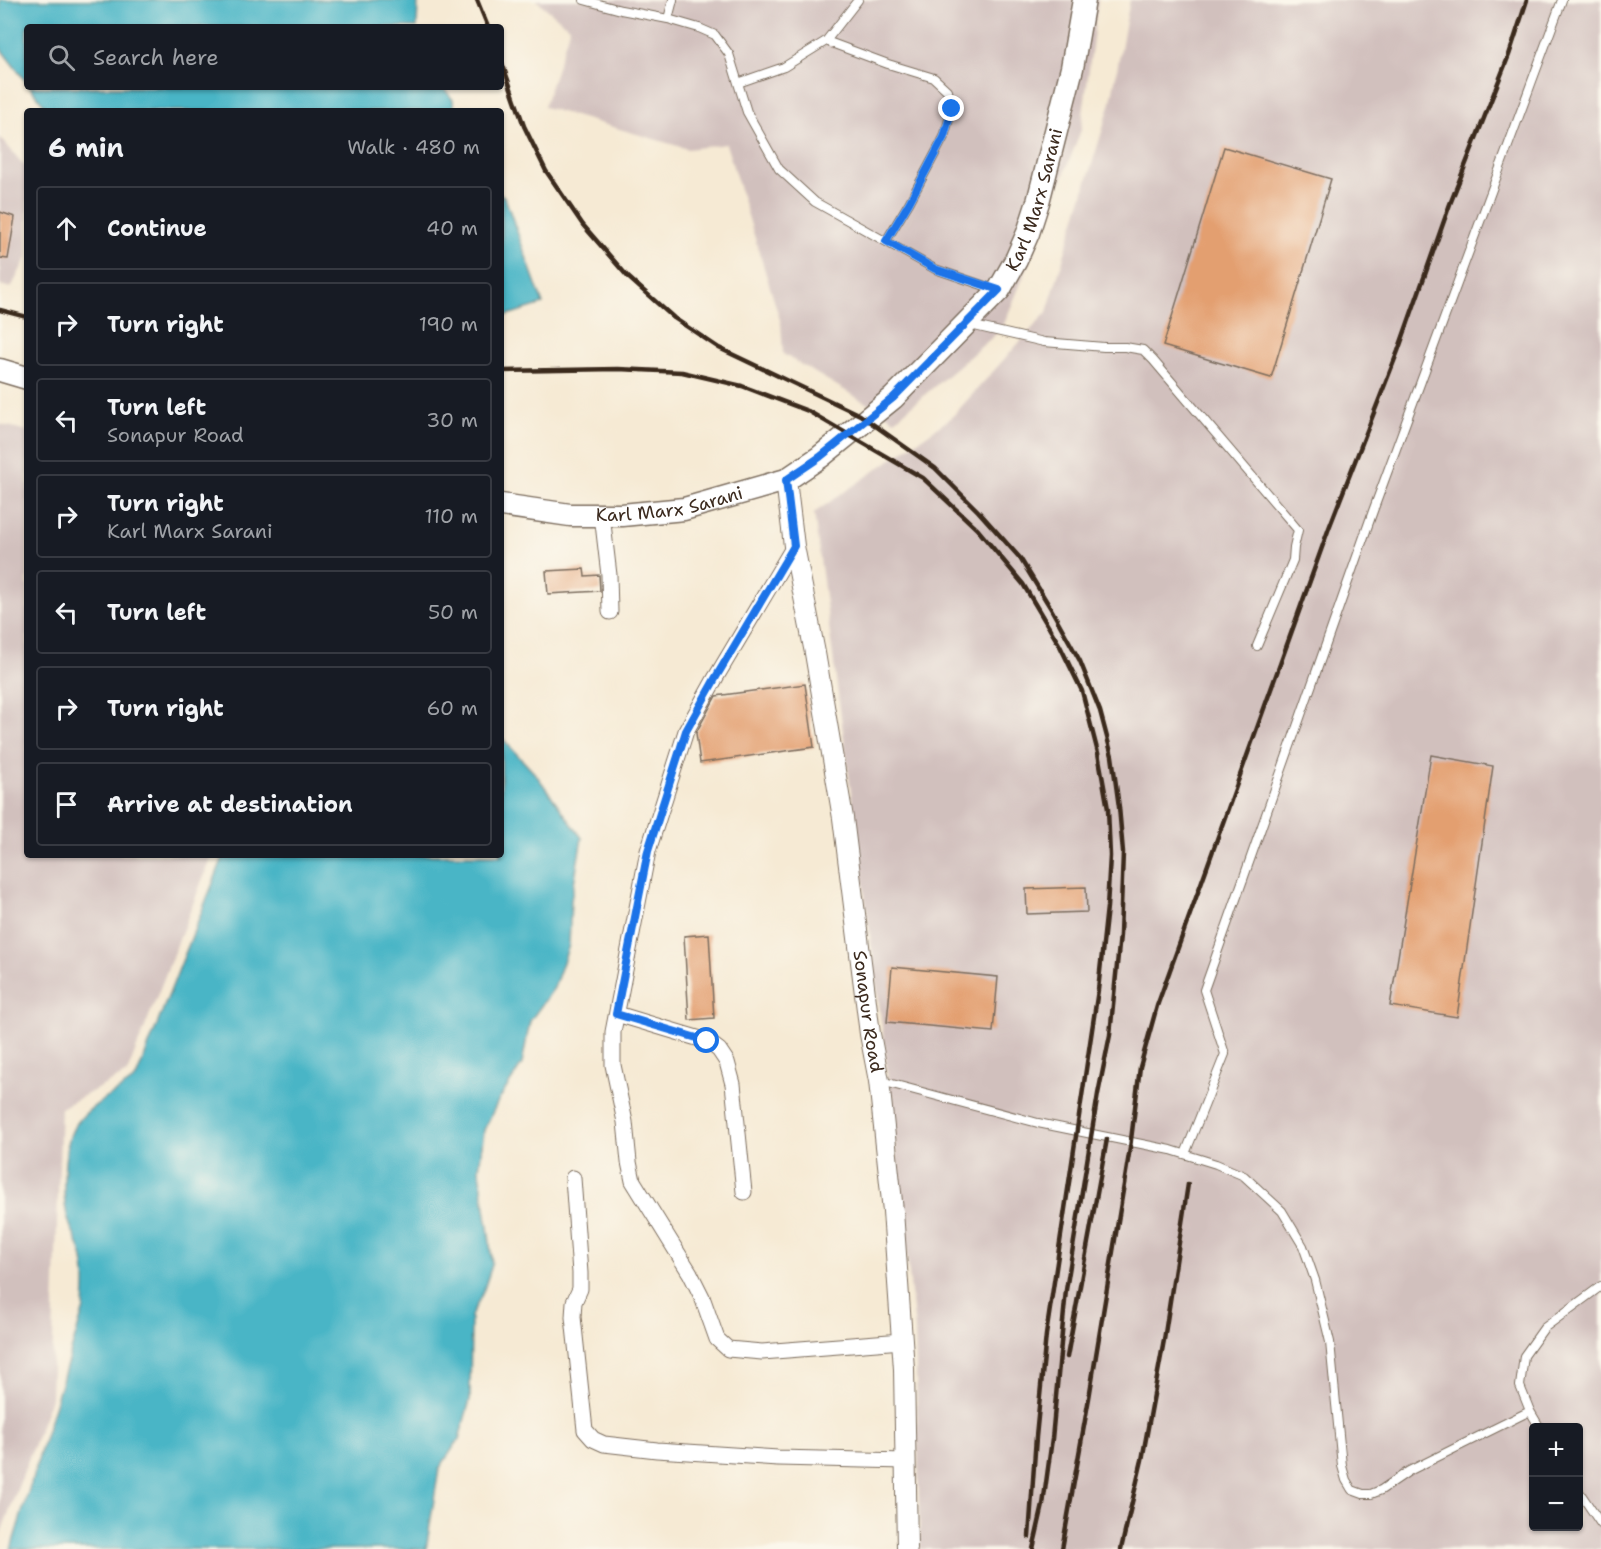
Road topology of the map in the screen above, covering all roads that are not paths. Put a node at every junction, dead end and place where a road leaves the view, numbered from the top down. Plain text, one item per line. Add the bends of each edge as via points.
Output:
1 (584, 0) edge
2 (673, 0) edge
3 (858, 0) edge
4 (1084, 0) edge
5 (1562, 0) edge
6 (668, 19) junction
7 (826, 41) junction
8 (738, 83) junction
9 (886, 241) junction
10 (999, 290) junction
11 (966, 324) junction
12 (0, 370) edge
13 (24, 377) edge
14 (786, 480) junction
15 (504, 504) edge
16 (602, 515) junction
17 (794, 546) junction
18 (610, 612) dead end
19 (1257, 646) dead end
20 (616, 1014) junction
21 (879, 1081) junction
22 (1185, 1154) junction
23 (573, 1178) dead end
24 (744, 1192) dead end
25 (1601, 1286) edge
26 (902, 1341) junction
27 (1530, 1411) junction
28 (1537, 1423) edge
29 (906, 1461) junction
30 (1583, 1497) edge
31 (1601, 1524) edge
32 (907, 1549) edge

1 - 6 lane
2 - 6 lane
3 - 7 lane
4 - 10 main road, Karl Marx Sarani via 1072,68 1038,202 1028,233
5 - 22 lane via 1373,511 1204,990 1225,1054
6 - 8 lane via 715,35 729,54
7 - 8 lane via 784,67
7 - 9 lane via 934,78 948,91 952,109 944,137
8 - 9 lane via 747,112 779,169 815,202
9 - 10 lane via 935,269
10 - 11 main road, Karl Marx Sarani
11 - 14 main road, Karl Marx Sarani via 893,398
11 - 19 lane via 1044,342 1143,350 1153,360 1298,530 1293,560
12 - 13 main road
14 - 16 main road, Karl Marx Sarani via 684,509
14 - 17 street, Sonapur Road
15 - 16 main road, Karl Marx Sarani via 570,515
16 - 18 street
17 - 20 street via 686,731 648,851
17 - 21 street, Sonapur Road via 843,818
20 - 24 street via 707,1041 727,1062 733,1084
20 - 26 street via 613,1065 633,1181 690,1274 717,1339 728,1349 762,1352
21 - 22 lane via 1038,1123
21 - 26 street, Sonapur Road
22 - 27 lane via 1244,1176 1282,1211 1303,1246 1330,1342 1342,1466 1352,1490 1363,1494 1381,1490 1409,1471
23 - 29 street via 580,1289 573,1317 585,1430 593,1439 604,1444 657,1450
25 - 27 lane via 1544,1328 1524,1356 1520,1386
26 - 29 street, Sonapur Road
27 - 28 lane
29 - 32 street, Sonapur Road
30 - 31 lane

